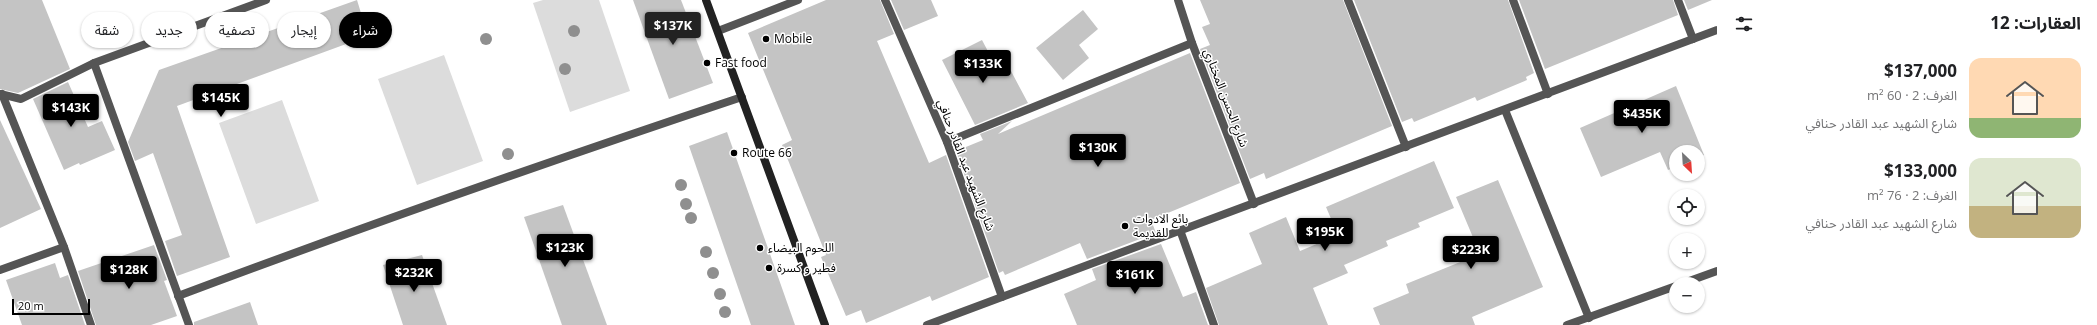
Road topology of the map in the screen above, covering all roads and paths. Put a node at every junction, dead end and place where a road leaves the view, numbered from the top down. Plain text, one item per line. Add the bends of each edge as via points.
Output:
1 (266, 0) edge
2 (706, 0) edge
3 (798, 0) edge
4 (885, 0) edge
5 (1178, 0) edge
6 (1348, 0) edge
7 (1513, 0) edge
8 (1678, 0) edge
9 (1717, 30) edge
10 (718, 31) junction
11 (1693, 39) junction
12 (1192, 43) junction
13 (94, 63) junction
14 (1, 94) edge
15 (1548, 94) junction
16 (742, 97) junction
17 (1505, 110) junction
18 (947, 142) junction
19 (1406, 148) junction
20 (1254, 204) junction
21 (1180, 230) junction
22 (64, 247) junction
23 (0, 270) edge
24 (1717, 271) edge
25 (1700, 277) edge
26 (1669, 289) edge
27 (178, 296) junction
28 (1002, 297) junction
29 (1588, 318) junction
30 (91, 325) edge
31 (189, 325) edge
32 (825, 325) edge
33 (926, 325) edge
34 (1214, 325) edge
35 (1567, 325) edge

1 - 13 street
2 - 10 main road
3 - 10 street
4 - 18 street, شارع الشهيد عبد القادر حنافي
5 - 12 street, شارع الحسن المختاري
6 - 19 street
7 - 15 street
8 - 11 street
9 - 11 street
10 - 16 main road
11 - 15 street
12 - 18 street
12 - 20 street, شارع الحسن المختاري
13 - 14 street via 21,99
13 - 27 street
14 - 22 street
15 - 17 street
16 - 27 street via 626,135 294,252
16 - 32 main road
17 - 19 street
17 - 29 street
18 - 28 street, شارع الشهيد عبد القادر حنافي
19 - 20 street
20 - 21 street
21 - 28 street
21 - 34 street
22 - 23 street
22 - 30 street
24 - 25 street
26 - 29 street
27 - 31 street
28 - 33 street
29 - 35 street

